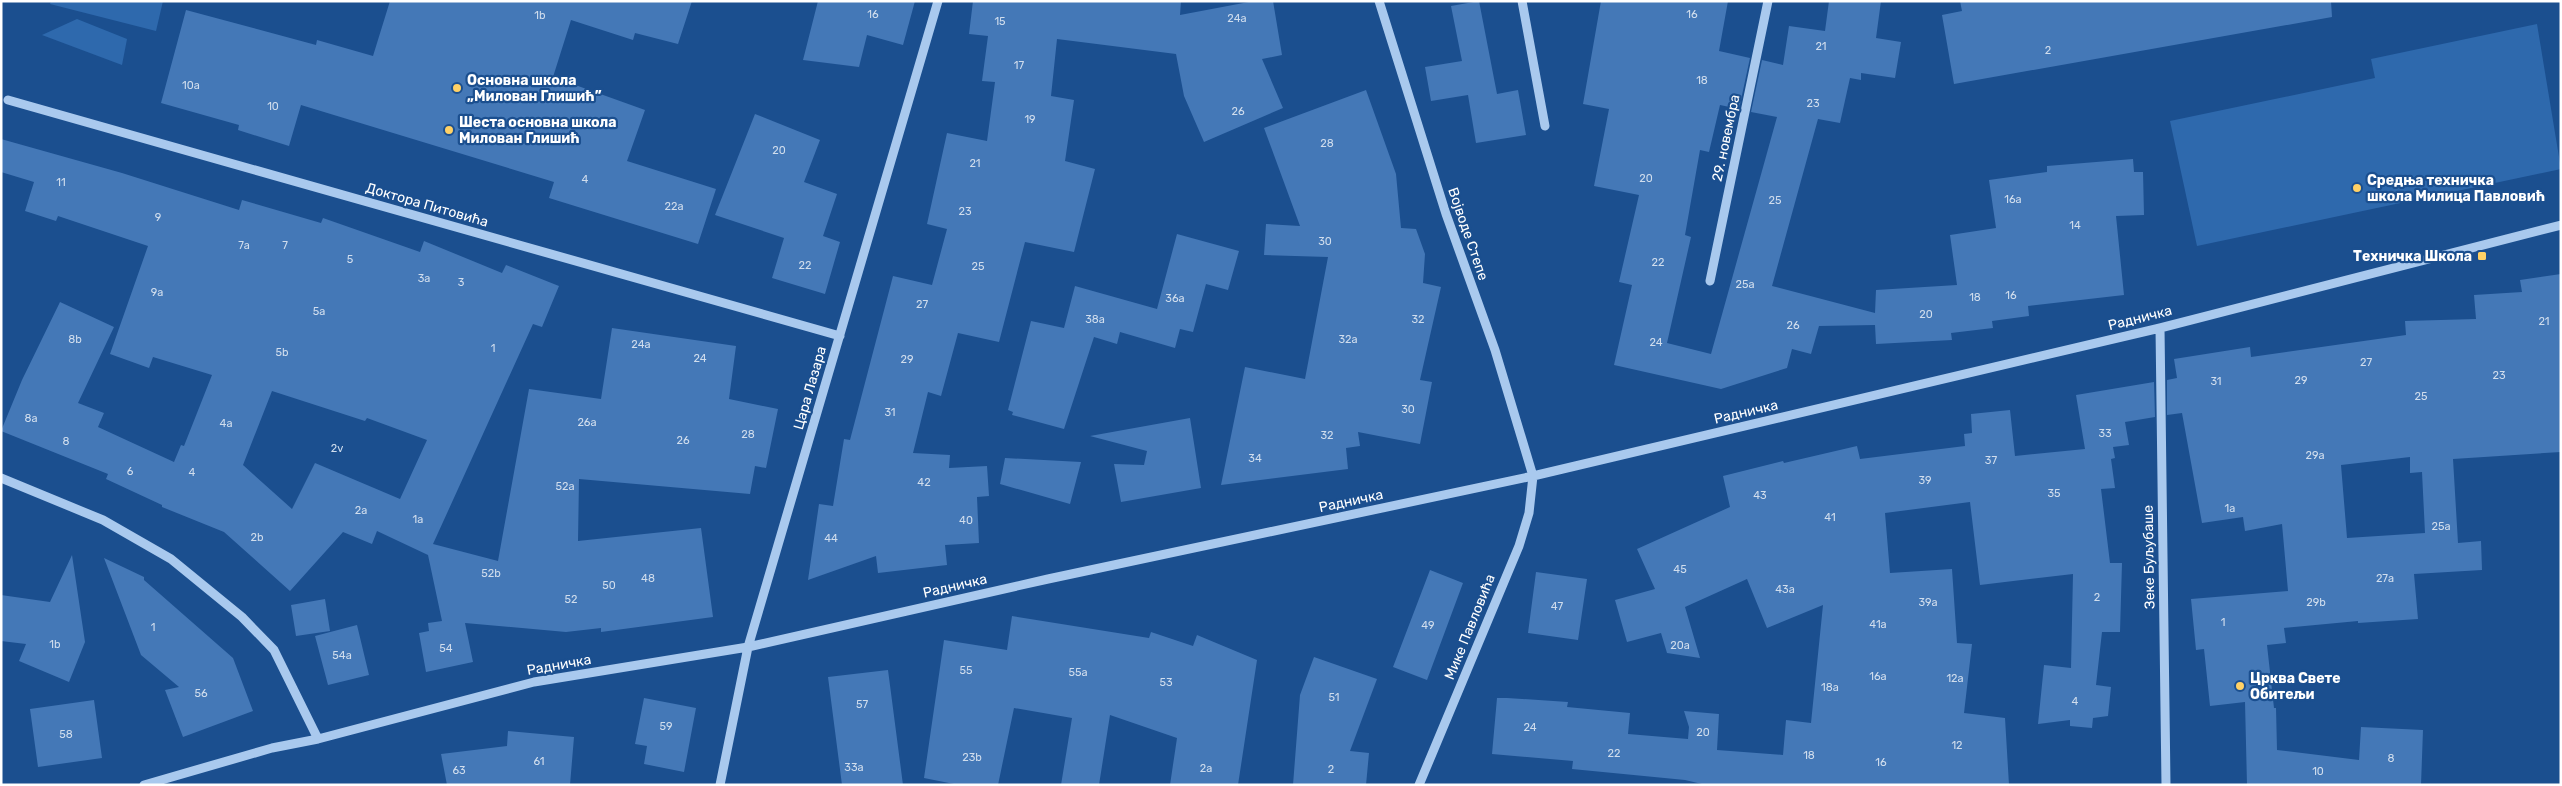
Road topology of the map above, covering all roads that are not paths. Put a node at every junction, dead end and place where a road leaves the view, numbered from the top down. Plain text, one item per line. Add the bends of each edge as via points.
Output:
1 (938, 1) edge
2 (1379, 1) edge
3 (1522, 1) edge
4 (1768, 1) edge
5 (8, 100) dead end
6 (1545, 126) dead end
7 (2561, 225) edge
8 (1710, 281) dead end
9 (2160, 328) junction
10 (840, 336) junction
11 (1533, 476) junction
12 (1, 478) edge
13 (748, 647) junction
14 (318, 739) junction
15 (144, 785) edge
16 (720, 785) edge
17 (1420, 785) edge
18 (2166, 785) edge

1 - 10 street, Цара Лазара
2 - 11 street, Војводе Степе via 1443,206 1495,350
3 - 6 street
4 - 8 street, 29. новембра
5 - 10 street, Доктора Питовића
7 - 9 street, Радничка
9 - 11 street, Радничка
9 - 18 street, Зеке Буљубаше
10 - 13 street, Цара Лазара
11 - 13 street, Радничка via 1048,579
11 - 17 street, Мике Павловића via 1529,514 1518,546
12 - 14 street via 103,520 171,559 242,617 274,650
13 - 14 street, Радничка via 534,682
13 - 16 street, Цара Лазара
14 - 15 street, Радничка via 254,753

